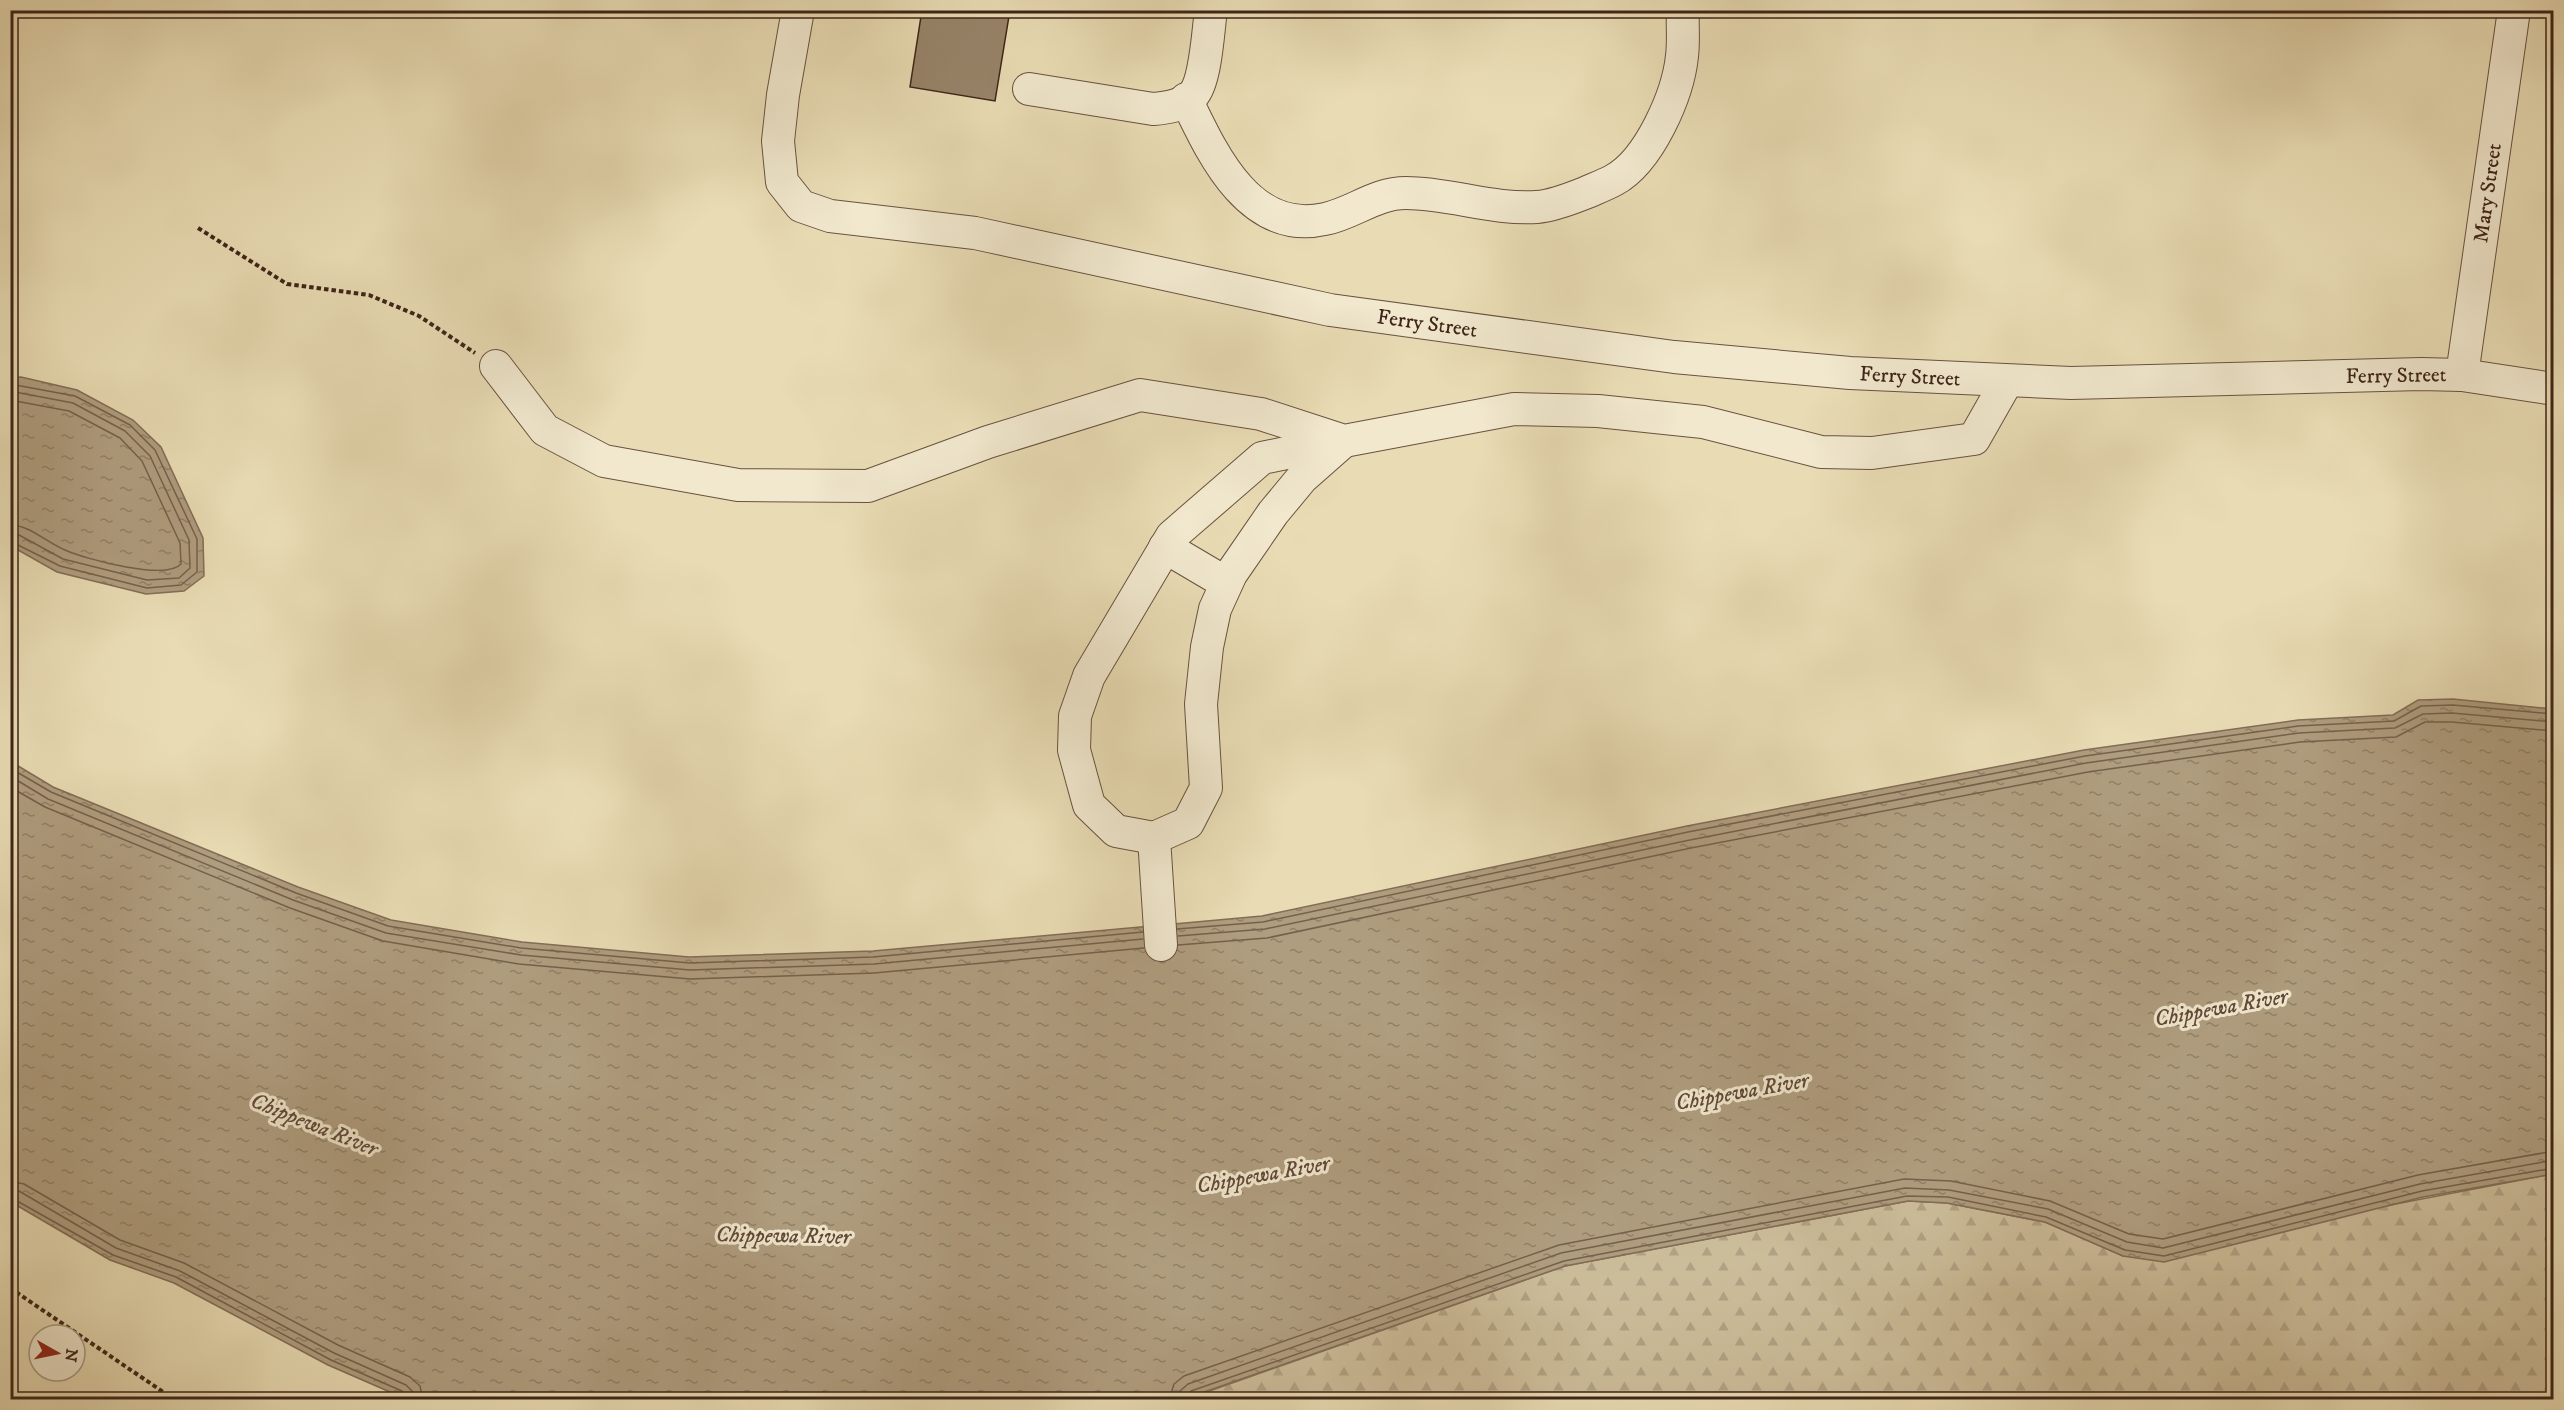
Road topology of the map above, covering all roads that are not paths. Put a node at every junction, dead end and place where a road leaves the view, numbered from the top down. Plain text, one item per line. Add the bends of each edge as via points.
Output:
1 (798, 10) edge
2 (1211, 10) edge
3 (1683, 10) edge
4 (2514, 10) edge
5 (1029, 89) dead end
6 (1185, 99) junction
7 (496, 366) road end
8 (2462, 375) junction
9 (2007, 381) junction
10 (2553, 389) edge
11 (1344, 441) junction
12 (1166, 548) junction
13 (1226, 584) junction
14 (1154, 838) junction
15 (1161, 945) dead end

1 - 9 street, Ferry Street via 778,141 782,182 801,206 830,216 975,233 1330,310 1552,342 1850,374
2 - 6 street via 1201,76 1194,95
3 - 6 street via 1682,56 1673,98 1643,153 1616,180 1539,207 1407,192 1381,195 1324,220 1297,220 1275,214 1250,201 1216,161
4 - 8 street, Mary Street
5 - 6 street via 1153,109 1172,107
7 - 11 street via 545,430 604,461 738,485 868,486 988,442 1140,395 1261,414
8 - 9 street, Ferry Street
8 - 10 street, Ferry Street
9 - 11 street via 1974,439 1872,453 1821,452 1703,422 1598,411 1514,409
11 - 12 street via 1262,458 1172,536
11 - 13 street via 1302,478 1273,513
12 - 13 street
12 - 14 street via 1089,676 1075,716 1074,750 1089,805 1116,831
13 - 14 street via 1215,609 1203,693 1206,788 1188,823
14 - 15 street

